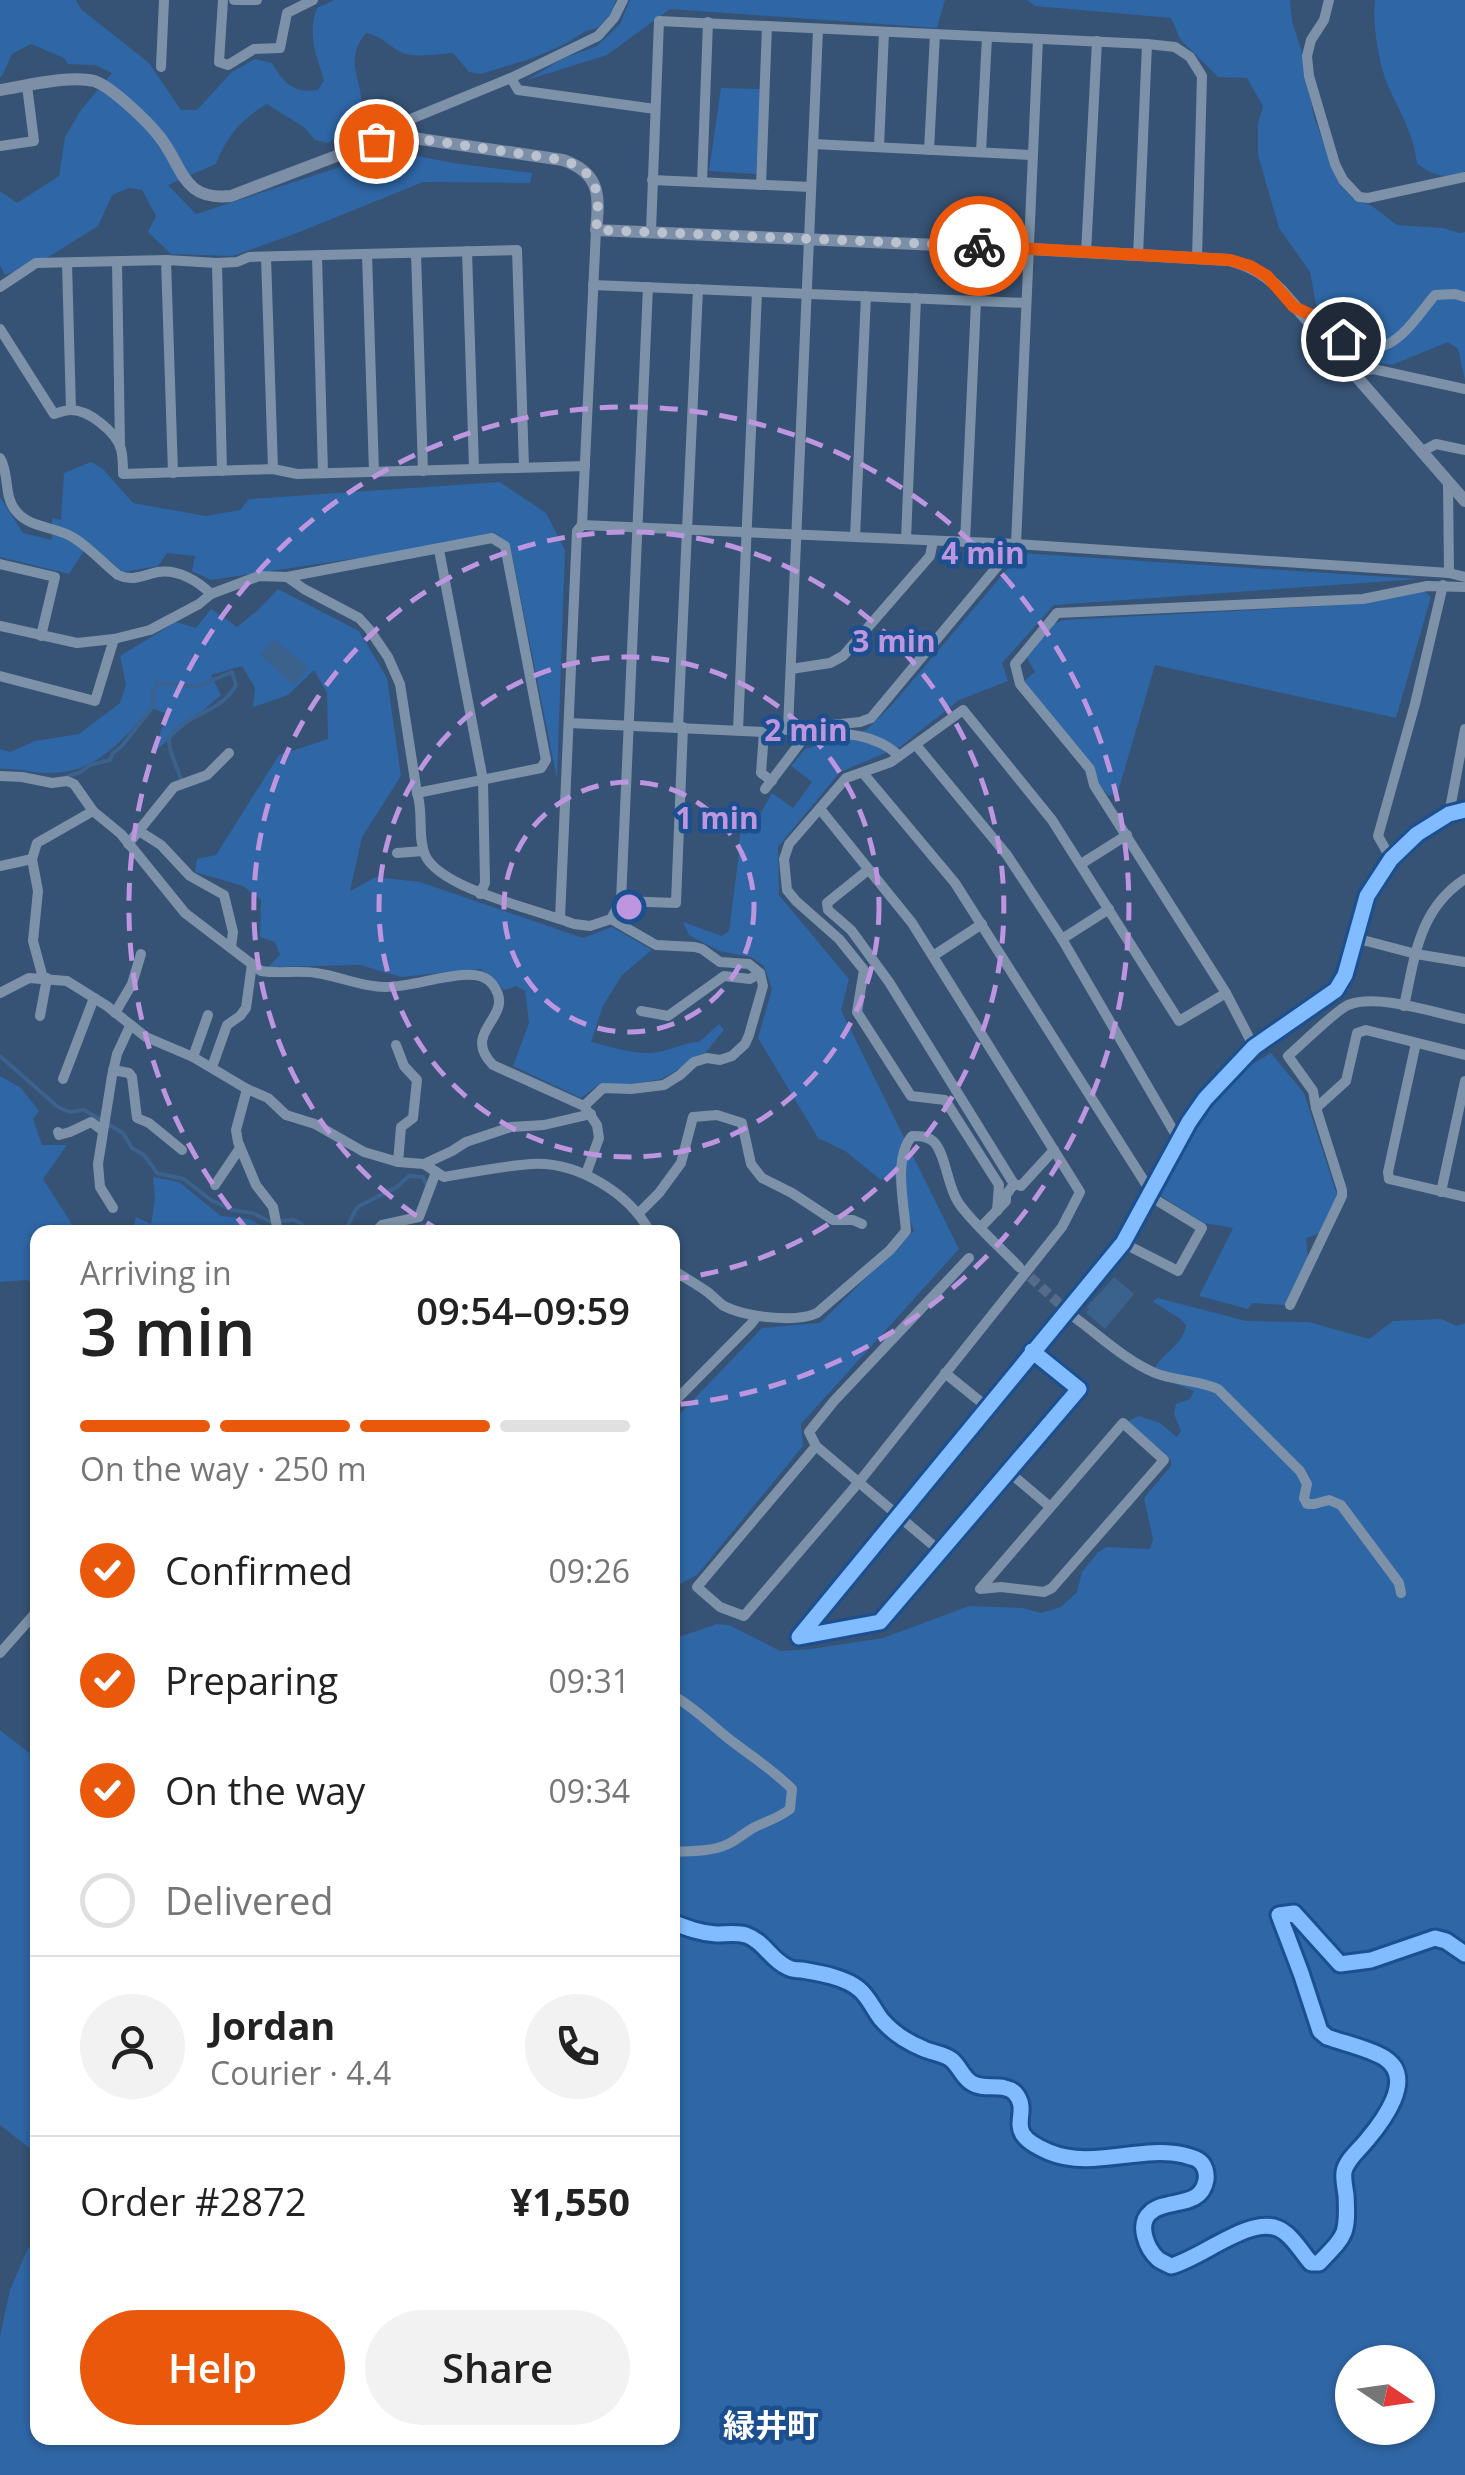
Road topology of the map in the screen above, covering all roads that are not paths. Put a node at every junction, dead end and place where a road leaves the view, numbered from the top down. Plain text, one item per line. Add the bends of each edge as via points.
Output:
1 (164, 0) edge
2 (223, 0) edge
3 (234, 0) edge
4 (257, 0) edge
5 (311, 0) edge
6 (623, 0) edge
7 (1328, 0) edge
8 (708, 22) junction
9 (767, 26) junction
10 (818, 30) junction
11 (884, 32) junction
12 (935, 34) junction
13 (986, 37) junction
14 (1038, 39) junction
15 (1097, 41) junction
16 (1147, 44) junction
17 (161, 67) dead end
18 (511, 78) junction
19 (27, 86) junction
20 (0, 90) edge
21 (654, 109) junction
22 (397, 137) junction
23 (813, 144) junction
24 (0, 146) edge
25 (880, 147) junction
26 (929, 150) junction
27 (981, 152) junction
28 (1032, 155) junction
29 (1465, 177) edge
30 (652, 180) junction
31 (702, 182) junction
32 (761, 185) junction
33 (811, 187) junction
34 (596, 230) junction
35 (651, 231) junction
36 (810, 238) junction
37 (1028, 248) junction
38 (467, 251) junction
39 (416, 253) junction
40 (1086, 253) junction
41 (366, 254) junction
42 (317, 256) junction
43 (1138, 256) junction
44 (266, 257) junction
45 (1196, 258) junction
46 (166, 260) junction
47 (118, 262) junction
48 (67, 263) junction
49 (217, 263) junction
50 (593, 284) junction
51 (0, 287) edge
52 (648, 287) junction
53 (698, 289) junction
54 (757, 292) junction
55 (808, 294) junction
56 (866, 296) junction
57 (1465, 297) edge
58 (916, 298) junction
59 (976, 301) junction
60 (1026, 303) junction
61 (1294, 307) junction
62 (0, 329) edge
63 (1352, 373) junction
64 (1465, 388) edge
65 (71, 410) junction
66 (120, 446) junction
67 (1465, 450) edge
68 (1421, 452) junction
69 (0, 458) edge
70 (585, 466) junction
71 (474, 468) junction
72 (524, 468) junction
73 (272, 470) junction
74 (222, 471) junction
75 (423, 471) junction
76 (173, 472) junction
77 (374, 472) junction
78 (324, 473) junction
79 (1448, 483) junction
80 (1465, 501) edge
81 (582, 524) junction
82 (637, 527) junction
83 (688, 529) junction
84 (747, 532) junction
85 (797, 534) junction
86 (855, 537) junction
87 (906, 539) junction
88 (934, 540) junction
89 (964, 542) junction
90 (1016, 544) junction
91 (438, 550) junction
92 (0, 564) edge
93 (1449, 573) junction
94 (288, 577) junction
95 (1465, 577) edge
96 (1443, 585) junction
97 (1465, 587) edge
98 (212, 594) junction
99 (0, 626) edge
100 (41, 636) junction
101 (114, 639) junction
102 (791, 669) junction
103 (0, 676) edge
104 (568, 722) junction
105 (629, 725) junction
106 (680, 727) junction
107 (788, 728) junction
108 (738, 730) junction
109 (802, 730) junction
110 (1465, 731) edge
111 (764, 732) junction
112 (916, 746) junction
113 (229, 753) dead end
114 (899, 756) junction
115 (863, 773) junction
116 (0, 776) edge
117 (483, 780) junction
118 (417, 792) junction
119 (820, 809) junction
120 (1465, 810) edge
121 (93, 811) junction
122 (1449, 814) junction
123 (139, 832) junction
124 (1127, 835) junction
125 (128, 844) junction
126 (423, 852) junction
127 (397, 854) dead end
128 (1391, 859) junction
129 (32, 860) junction
130 (1081, 864) junction
131 (0, 866) edge
132 (868, 870) junction
133 (1465, 880) edge
134 (480, 894) junction
135 (621, 900) junction
136 (1109, 909) junction
137 (560, 918) junction
138 (611, 919) junction
139 (982, 924) junction
140 (1356, 938) junction
141 (1062, 939) junction
142 (231, 947) junction
143 (141, 954) dead end
144 (1416, 954) junction
145 (933, 956) junction
146 (1465, 961) edge
147 (252, 964) junction
148 (760, 974) junction
149 (45, 978) junction
150 (0, 992) edge
151 (1226, 993) junction
152 (94, 998) junction
153 (1404, 1006) junction
154 (641, 1011) dead end
155 (115, 1013) junction
156 (208, 1015) dead end
157 (40, 1016) dead end
158 (1465, 1020) edge
159 (130, 1026) junction
160 (1416, 1043) junction
161 (396, 1045) dead end
162 (1254, 1047) junction
163 (1465, 1055) edge
164 (193, 1057) junction
165 (212, 1068) junction
166 (113, 1070) junction
167 (63, 1080) dead end
168 (1465, 1081) edge
169 (247, 1089) junction
170 (1316, 1108) junction
171 (588, 1110) junction
172 (102, 1130) junction
173 (58, 1132) dead end
174 (1180, 1142) junction
175 (240, 1148) junction
176 (182, 1150) dead end
177 (1054, 1150) junction
178 (398, 1162) junction
179 (424, 1164) junction
180 (436, 1172) junction
181 (586, 1174) junction
182 (1014, 1184) junction
183 (214, 1185) dead end
184 (1441, 1192) junction
185 (1150, 1193) junction
186 (1465, 1197) edge
187 (114, 1208) dead end
188 (996, 1211) junction
189 (638, 1213) junction
190 (862, 1224) dead end
191 (277, 1225) edge
192 (382, 1225) edge
193 (646, 1225) edge
194 (981, 1227) junction
195 (1123, 1243) junction
196 (969, 1258) dead end
197 (1019, 1267) tunnel mouth
198 (680, 1275) edge
199 (1290, 1305) dead end
200 (757, 1316) junction
201 (1074, 1317) tunnel mouth
202 (1032, 1351) junction
203 (945, 1373) junction
204 (680, 1396) edge
205 (987, 1407) junction
206 (816, 1446) junction
207 (1010, 1472) junction
208 (859, 1482) junction
209 (1049, 1506) junction
210 (899, 1516) junction
211 (941, 1552) junction
212 (1401, 1593) dead end
213 (30, 1619) edge
214 (0, 1653) edge
215 (680, 1700) edge
216 (680, 1852) edge
217 (680, 1926) edge
218 (1465, 1954) edge

1 - 17 street
2 - 5 street via 219,62 228,64 254,50 280,48 287,14
3 - 4 street
6 - 18 street via 598,36
7 - 29 street via 1306,56 1342,180 1359,198 1368,198
8 - 9 street
8 - 21 street via 659,21
8 - 31 street
9 - 10 street
9 - 32 street
10 - 11 street
10 - 23 street
11 - 12 street
11 - 25 street
12 - 13 street
12 - 26 street
13 - 14 street
13 - 27 street
14 - 15 street
14 - 28 street
15 - 16 street
15 - 40 street
16 - 43 street
16 - 45 street via 1175,47 1202,76
18 - 21 street via 518,90
18 - 22 street via 402,123
19 - 20 main road
19 - 22 main road via 90,80 107,86 160,136 195,191 215,198
19 - 24 street via 34,141
21 - 30 street
22 - 34 main road via 579,166 599,200
23 - 25 street
23 - 33 street
25 - 26 street
26 - 27 street
27 - 28 street
28 - 37 street
30 - 31 street
30 - 35 street
31 - 32 street
32 - 33 street
33 - 36 street
34 - 35 main road
34 - 50 street
35 - 36 main road
36 - 37 main road
36 - 55 street
37 - 40 main road
37 - 60 street
38 - 39 street
38 - 71 street
38 - 72 street via 517,250
39 - 41 street
39 - 75 street
40 - 43 main road
41 - 42 street
41 - 77 street
42 - 44 street
42 - 78 street
43 - 45 main road
44 - 49 street
44 - 73 street
45 - 61 main road via 1250,266
46 - 47 street
46 - 49 street
46 - 76 street
47 - 48 street
47 - 66 street
48 - 51 street via 36,263
48 - 65 street
49 - 74 street
50 - 52 street
50 - 70 street
52 - 53 street
52 - 82 street
53 - 54 street
53 - 83 street
54 - 55 street
54 - 84 street
55 - 56 street
55 - 85 street
56 - 58 street
56 - 86 street
57 - 61 street via 1435,295 1390,346 1343,339
58 - 59 street
58 - 87 street
59 - 60 street
59 - 89 street
60 - 90 street
61 - 63 main road
62 - 65 street via 54,414
63 - 64 street via 1373,369
63 - 68 main road
65 - 66 street via 98,421
66 - 76 street via 124,474
67 - 68 street via 1436,444
68 - 79 main road
69 - 98 street via 13,508 24,519 74,538 126,579 174,572
70 - 72 street
70 - 81 street
71 - 72 street
71 - 75 street
73 - 74 street
73 - 78 street
74 - 76 street
75 - 77 street
77 - 78 street
79 - 80 main road
79 - 93 street
81 - 82 street
81 - 104 street
82 - 83 street
82 - 105 street
83 - 84 street
83 - 106 street
84 - 85 street
84 - 108 street
85 - 86 street
85 - 102 street
86 - 87 street
87 - 88 street
88 - 89 street
88 - 102 street via 930,556 844,656
89 - 90 street
90 - 93 street
90 - 109 street via 871,718
91 - 94 street
91 - 117 street
91 - 117 street via 492,538 505,546 543,740 541,768
92 - 100 street via 55,577
93 - 95 street
94 - 98 street via 259,576
94 - 118 street via 358,618 388,657 400,684
96 - 97 street
96 - 124 street via 1362,599 1057,613 1015,664 1020,684 1090,768 1094,786
96 - 128 street via 1378,836
98 - 101 street via 150,630
99 - 100 street
100 - 101 street via 77,643
101 - 103 street via 95,701
102 - 107 street
104 - 105 street
104 - 137 street
105 - 106 street
105 - 135 street
106 - 108 street
106 - 135 street via 676,903
107 - 109 street
107 - 111 street
108 - 111 street
109 - 111 street via 803,738 768,785 761,773
109 - 114 street via 854,734
110 - 122 street
112 - 114 street
112 - 130 street via 963,710
112 - 141 street via 1006,855
113 - 123 street via 206,775 174,788
114 - 115 street
115 - 119 street via 846,778
115 - 139 street
116 - 121 street via 66,782
117 - 118 street
117 - 134 street
118 - 126 street
119 - 132 street
119 - 188 street via 789,844 788,890 864,970 857,1012 911,1096 945,1100 999,1185
120 - 122 street
121 - 125 street
121 - 129 street via 37,842
122 - 128 street
123 - 125 street
123 - 142 street via 194,879 224,895
124 - 130 street
124 - 151 street
125 - 142 street via 185,913
126 - 127 street
126 - 134 street via 435,868
128 - 140 street via 1367,896
129 - 131 street
129 - 149 street via 38,891 32,941
130 - 136 street
132 - 145 street
132 - 182 street via 827,903 828,910 889,982
133 - 144 street via 1443,896 1425,923
134 - 137 street
135 - 138 street
136 - 141 street
136 - 151 street via 1179,1021
137 - 138 street via 583,926
138 - 148 street via 656,944 702,949
139 - 145 street
139 - 185 street
140 - 144 street
140 - 162 street via 1336,990
141 - 174 street
142 - 147 street
143 - 155 street
144 - 146 street
144 - 153 street
145 - 177 street
147 - 165 street via 246,1008 227,1025
147 - 171 street via 386,987 484,976 499,998 483,1036 484,1056
148 - 154 street via 724,976 668,1016
148 - 171 street via 763,986 749,1036 732,1056 694,1062 664,1085 603,1088
149 - 150 street via 24,979
149 - 152 street via 67,981
149 - 157 street
151 - 162 street
152 - 155 street
152 - 167 street
153 - 158 street
153 - 170 street via 1346,1006 1288,1056 1313,1091
155 - 159 street
156 - 164 street
159 - 164 street
159 - 166 street
160 - 163 street
160 - 170 street via 1366,1030 1357,1034 1346,1080
160 - 184 street via 1389,1179
161 - 178 street via 417,1080
162 - 174 street via 1205,1100
164 - 165 street
165 - 169 street
166 - 172 street
166 - 176 street via 132,1077 137,1118
168 - 184 street
169 - 175 street via 236,1130
169 - 178 street via 286,1115
170 - 199 street via 1342,1196
171 - 179 street via 544,1125 511,1127
171 - 181 street via 599,1138
172 - 173 street via 91,1122
172 - 187 street via 100,1187
174 - 185 street
175 - 183 street
175 - 191 street
177 - 182 street via 1021,1186
177 - 203 street via 1080,1192 1062,1227
178 - 179 street
179 - 180 street
180 - 181 street via 444,1177 531,1164
180 - 192 street via 419,1218
181 - 189 street
182 - 188 street
184 - 186 street
185 - 195 street
185 - 195 street via 1202,1228 1178,1271
188 - 194 street
189 - 190 street via 681,1162 692,1116 717,1114 742,1123 751,1164 762,1178 833,1220
189 - 193 street
194 - 197 street
194 - 200 street via 948,1184 939,1149 932,1140 912,1136 901,1162 901,1239 817,1313
195 - 202 street
196 - 206 street via 834,1401 809,1432
198 - 200 street via 724,1306
200 - 204 street
201 - 212 street via 1150,1370 1218,1389 1300,1471 1305,1502 1341,1505
202 - 205 street
202 - 207 street via 1079,1389
203 - 205 street
203 - 208 street
205 - 210 street
206 - 208 street
206 - 208 street via 697,1587 720,1607 744,1616
207 - 209 street
207 - 211 street
208 - 210 street
209 - 209 street via 1122,1422 1164,1460 1052,1588 980,1589
210 - 211 street
210 - 211 street via 798,1636 880,1622
213 - 214 street
215 - 216 street via 792,1789 790,1809 770,1821 724,1846
217 - 218 street via 742,1934 790,1969 858,1987 904,2038 953,2060 973,2084 1014,2092 1019,2129 1051,2153 1079,2160 1164,2151 1198,2158 1206,2179 1196,2196 1146,2218 1146,2242 1171,2266 1259,2227 1276,2227 1311,2263 1319,2263 1345,2234 1348,2163 1393,2099 1398,2080 1385,2058 1320,2031 1278,1915 1294,1913 1340,1964 1436,1938

